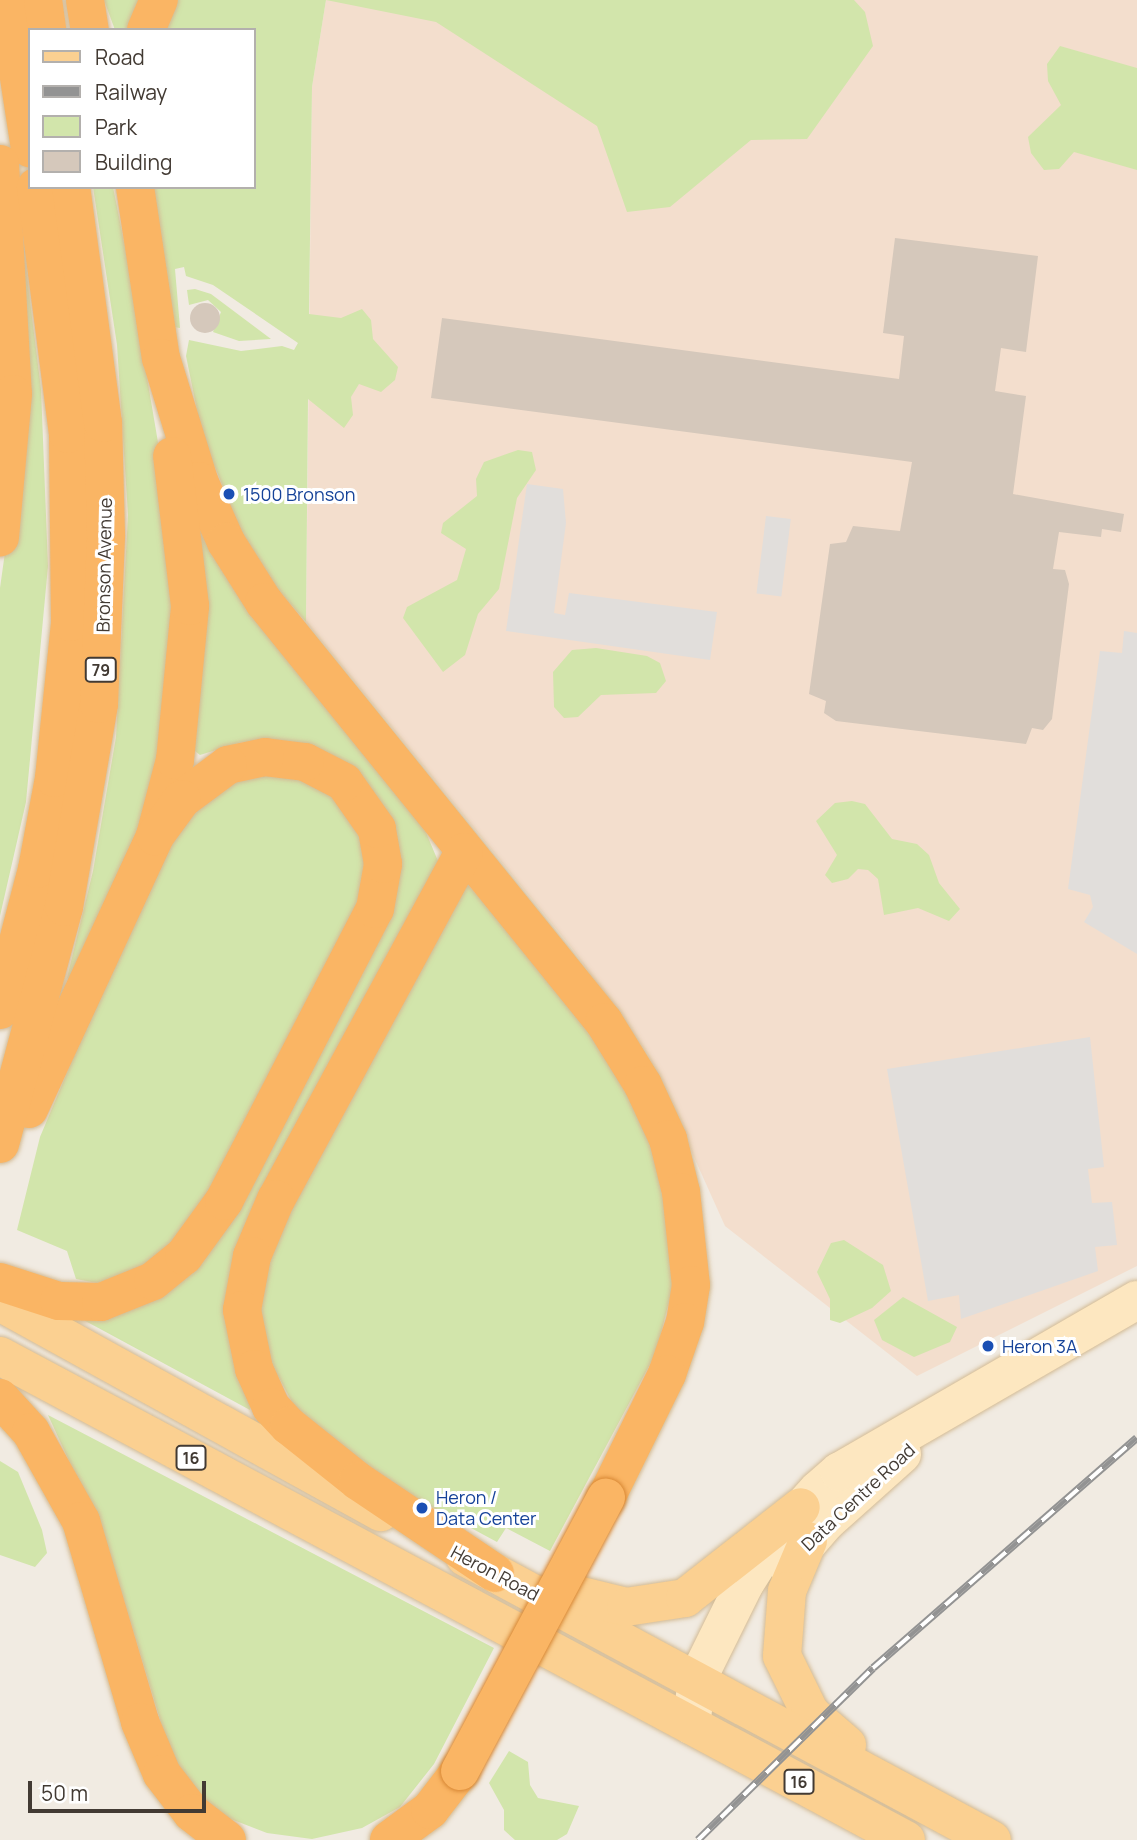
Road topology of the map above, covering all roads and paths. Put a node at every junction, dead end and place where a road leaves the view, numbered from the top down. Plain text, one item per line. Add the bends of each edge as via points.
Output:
1 (7, 0) edge
2 (43, 0) edge
3 (85, 0) edge
4 (159, 0) edge
5 (47, 28) edge
6 (90, 28) edge
7 (147, 28) edge
8 (28, 135) edge
9 (0, 164) edge
10 (36, 189) edge
11 (71, 189) edge
12 (129, 189) edge
13 (135, 189) edge
14 (139, 226) junction
15 (161, 358) junction
16 (0, 537) edge
17 (155, 836) junction
18 (464, 852) junction
19 (0, 1010) edge
20 (0, 1144) edge
21 (0, 1159) edge
22 (0, 1282) edge
23 (1137, 1300) edge
24 (0, 1302) edge
25 (0, 1356) edge
26 (0, 1398) edge
27 (804, 1524) junction
28 (495, 1573) junction
29 (709, 1687) junction
30 (691, 1725) junction
31 (927, 1804) junction
32 (227, 1840) edge
33 (389, 1840) edge
34 (906, 1840) edge
35 (992, 1840) edge

1 - 8 highway
2 - 5 highway
3 - 6 highway
4 - 7 highway
9 - 16 highway via 13,394
10 - 19 highway, Bronson Avenue / 79 via 68,434 70,622 54,778 37,869
11 - 20 highway, Bronson Avenue / 79 via 103,423 106,535 99,704 64,907
12 - 14 highway
13 - 14 highway
14 - 15 highway
15 - 17 highway via 185,542 190,638 179,742
15 - 18 highway via 199,481 244,574
17 - 21 highway via 18,1135
17 - 22 highway via 189,792 228,765 265,757 305,762 351,788 377,829 383,864 375,909 224,1201 184,1256 153,1281 101,1302 59,1301
18 - 28 highway via 276,1199 252,1256 242,1310 254,1369 271,1407 289,1426 358,1481
18 - 33 highway, bridge via 604,1022 658,1113 677,1169 691,1284 685,1322 663,1384 460,1771 430,1810
23 - 27 main road, Data Centre Road via 839,1472
24 - 28 main road, Heron Road / 16
25 - 30 main road, 16
26 - 32 highway via 31,1432 81,1521 140,1722 162,1774 192,1813
27 - 28 main road via 704,1587 664,1605 606,1604
27 - 29 main road, Data Centre Road via 749,1576
27 - 31 main road via 781,1621 788,1675 810,1713 831,1733
28 - 29 main road, Heron Road / 16
29 - 30 main road, Data Centre Road
29 - 31 main road, Heron Road / 16
30 - 34 main road, 16
31 - 35 main road, Heron Road / 16

